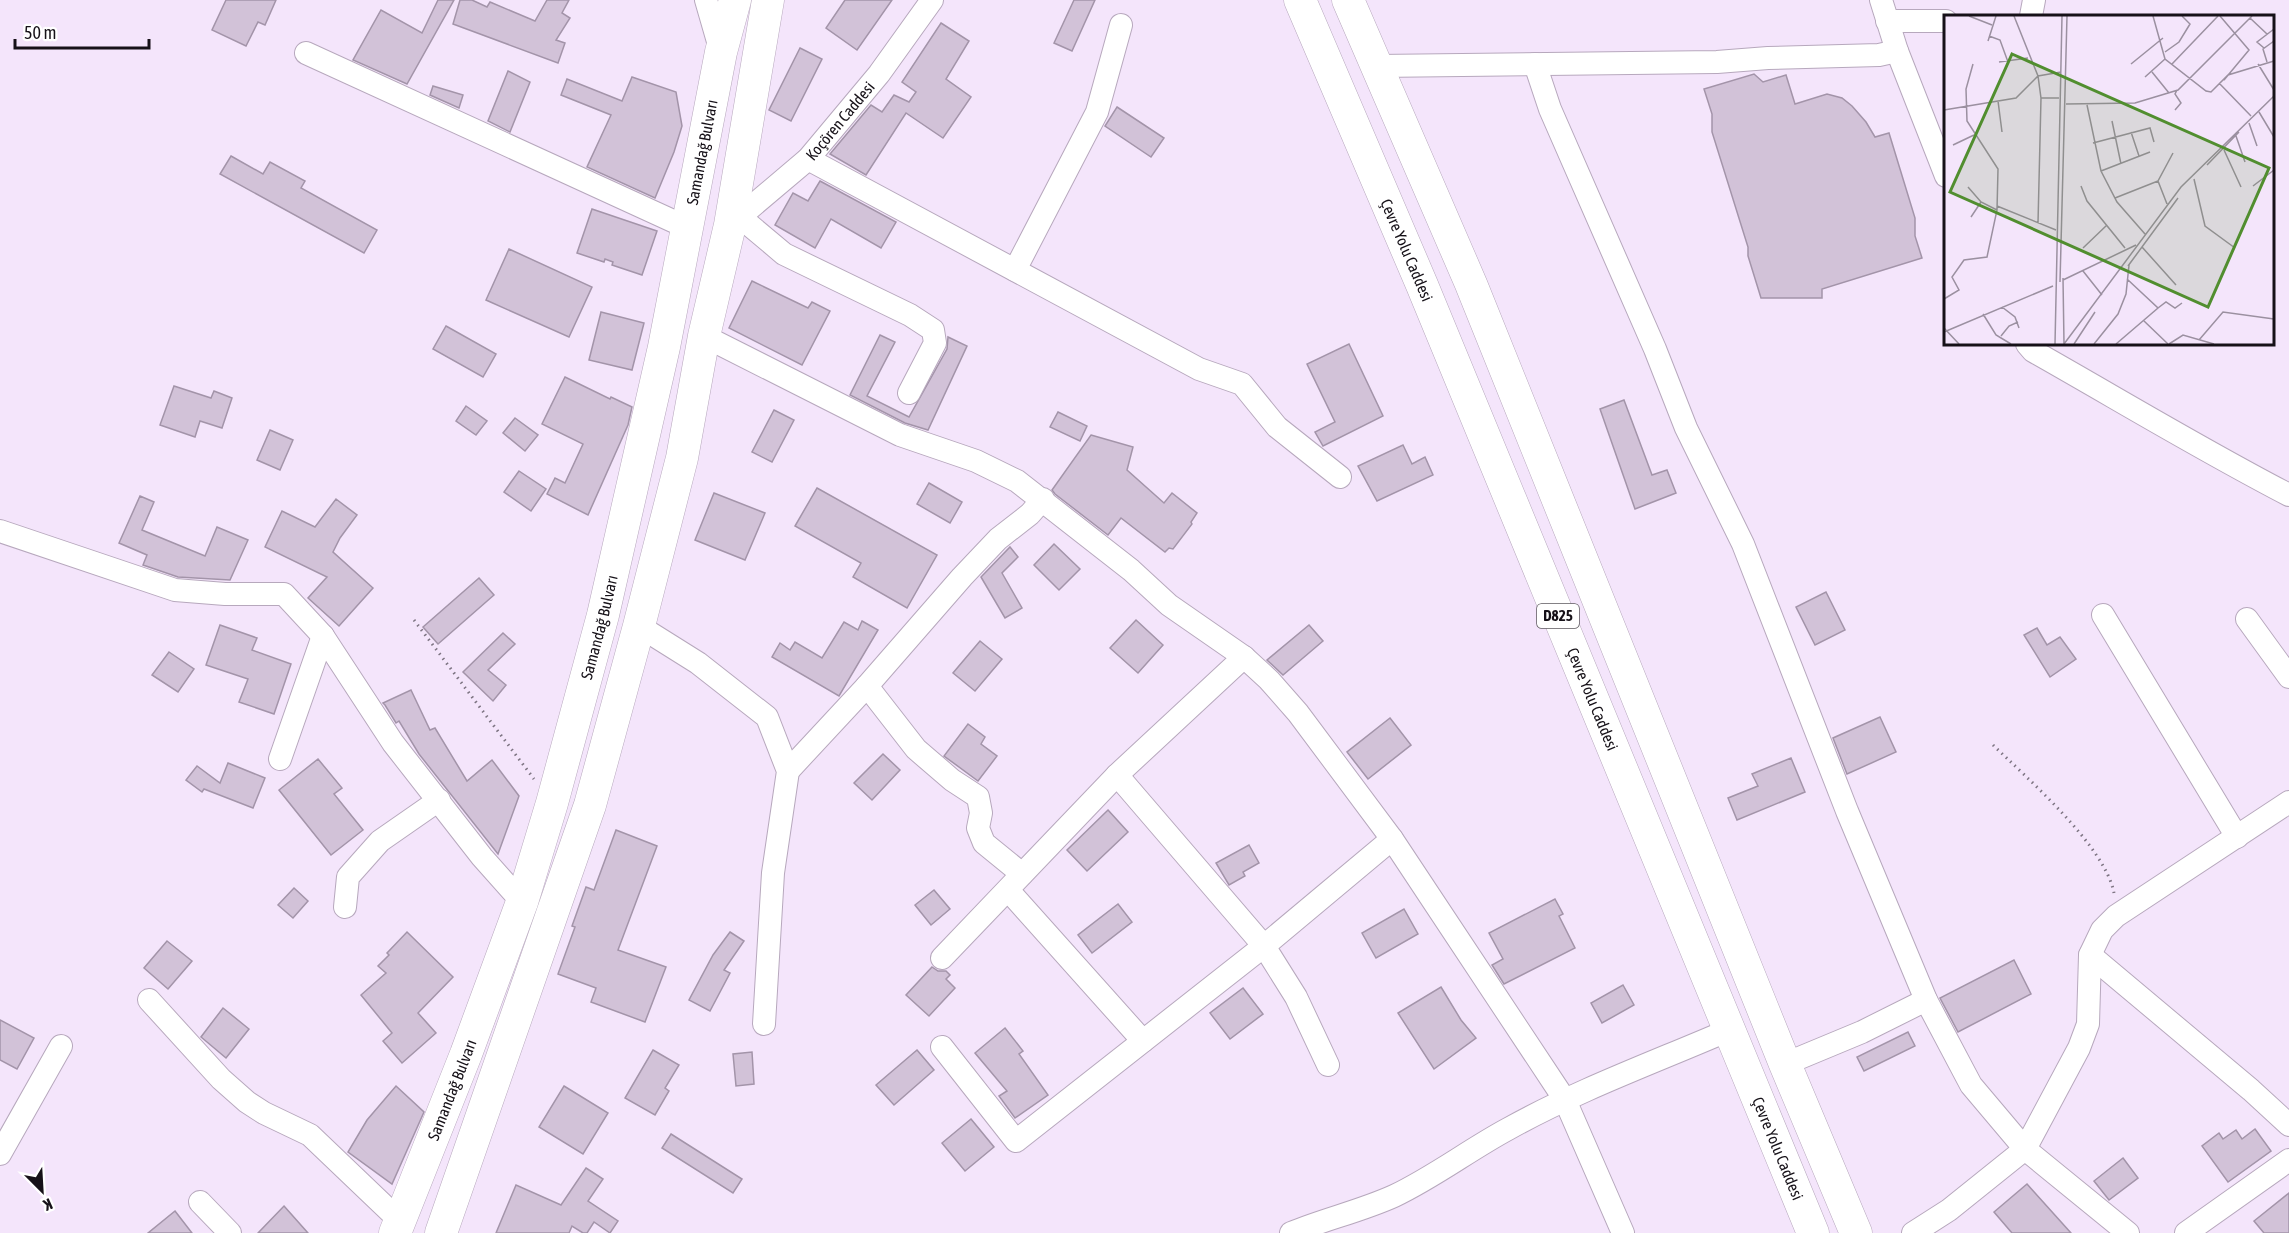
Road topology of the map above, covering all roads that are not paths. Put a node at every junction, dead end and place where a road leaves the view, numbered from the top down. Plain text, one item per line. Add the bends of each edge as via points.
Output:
1 (705, 0) edge
2 (735, 0) edge
3 (768, 0) edge
4 (932, 0) edge
5 (1348, 0) edge
6 (2034, 0) edge
7 (1301, 6) edge
8 (1884, 10) edge
9 (2031, 15) edge
10 (1944, 21) edge
11 (1121, 25) dead end
12 (1897, 51) junction
13 (721, 52) junction
14 (306, 53) dead end
15 (1535, 64) junction
16 (1377, 66) junction
17 (808, 159) junction
18 (1944, 171) edge
19 (735, 221) junction
20 (686, 227) junction
21 (1015, 270) junction
22 (704, 336) junction
23 (2028, 345) edge
24 (909, 393) dead end
25 (1340, 477) dead end
26 (2289, 495) edge
27 (1043, 499) junction
28 (0, 531) edge
29 (2103, 615) dead end
30 (2247, 619) dead end
31 (639, 626) junction
32 (323, 636) junction
33 (1244, 657) junction
34 (2289, 677) edge
35 (867, 686) junction
36 (280, 759) dead end
37 (788, 771) junction
38 (1117, 775) junction
39 (439, 800) junction
40 (2289, 802) edge
41 (2237, 837) junction
42 (1392, 839) junction
43 (1015, 882) junction
44 (522, 902) junction
45 (345, 907) dead end
46 (1264, 946) junction
47 (2090, 955) junction
48 (942, 958) dead end
49 (148, 1000) dead end
50 (1926, 1000) junction
51 (764, 1024) dead end
52 (1729, 1030) junction
53 (1143, 1041) junction
54 (61, 1046) dead end
55 (942, 1047) dead end
56 (1785, 1064) junction
57 (1328, 1065) dead end
58 (1565, 1100) junction
59 (2289, 1125) edge
60 (2025, 1149) junction
61 (0, 1154) edge
62 (2289, 1160) edge
63 (201, 1202) dead end
64 (397, 1226) edge
65 (230, 1233) edge
66 (441, 1233) edge
67 (1291, 1233) edge
68 (1623, 1233) edge
69 (1813, 1233) edge
70 (1856, 1233) edge
71 (1913, 1233) edge
72 (2128, 1233) edge
73 (2186, 1233) edge

1 - 13 street
2 - 13 highway, Samandağ Bulvarı
3 - 19 highway
4 - 17 street, Koçören Caddesi via 879,74
5 - 16 highway, D825
6 - 9 street
7 - 52 highway, Çevre Yolu Caddesi / D825 via 1422,285
8 - 10 street
8 - 12 street
11 - 21 street via 1097,112
12 - 15 street via 1717,62
12 - 18 street
13 - 20 highway, Samandağ Bulvarı
14 - 20 street
15 - 16 street
15 - 50 street via 1550,109 1686,428 1743,544
16 - 56 highway, D825 via 1475,295
17 - 19 street, Koçören Caddesi
17 - 21 street
19 - 22 highway
19 - 24 street via 784,254 933,330 935,343
20 - 44 highway, Samandağ Bulvarı via 664,346 605,603
21 - 25 street via 1199,369 1242,384 1276,427
22 - 27 street via 900,435 976,460
22 - 31 highway via 682,458
23 - 26 street via 2093,387
27 - 33 street via 1168,605
27 - 35 street via 998,539
28 - 32 street via 175,590 284,594
29 - 41 street
30 - 34 street
31 - 37 street via 698,663 768,717
31 - 66 highway via 590,805
32 - 36 street
32 - 39 street via 393,743
33 - 38 street
33 - 42 street via 1298,713
35 - 37 street
35 - 43 street via 916,749 978,797 978,828 984,843
37 - 51 street via 773,873
38 - 43 street
38 - 46 street
39 - 44 street
39 - 45 street via 380,841 348,877
40 - 41 street
41 - 47 street via 2116,916 2102,930
42 - 46 street
42 - 58 street
43 - 48 street
43 - 53 street
44 - 64 highway, Samandağ Bulvarı
46 - 53 street
46 - 57 street via 1296,997
47 - 59 street
47 - 60 street via 2088,1024
49 - 64 street via 221,1079 264,1113 310,1135
50 - 56 street
50 - 60 street via 1971,1085
52 - 58 street
52 - 69 highway, Çevre Yolu Caddesi / D825
53 - 55 street via 1016,1141
54 - 61 street
56 - 70 highway, D825
58 - 67 street via 1395,1195
58 - 68 street
60 - 71 street via 1949,1210
60 - 72 street
62 - 73 street
63 - 65 street

